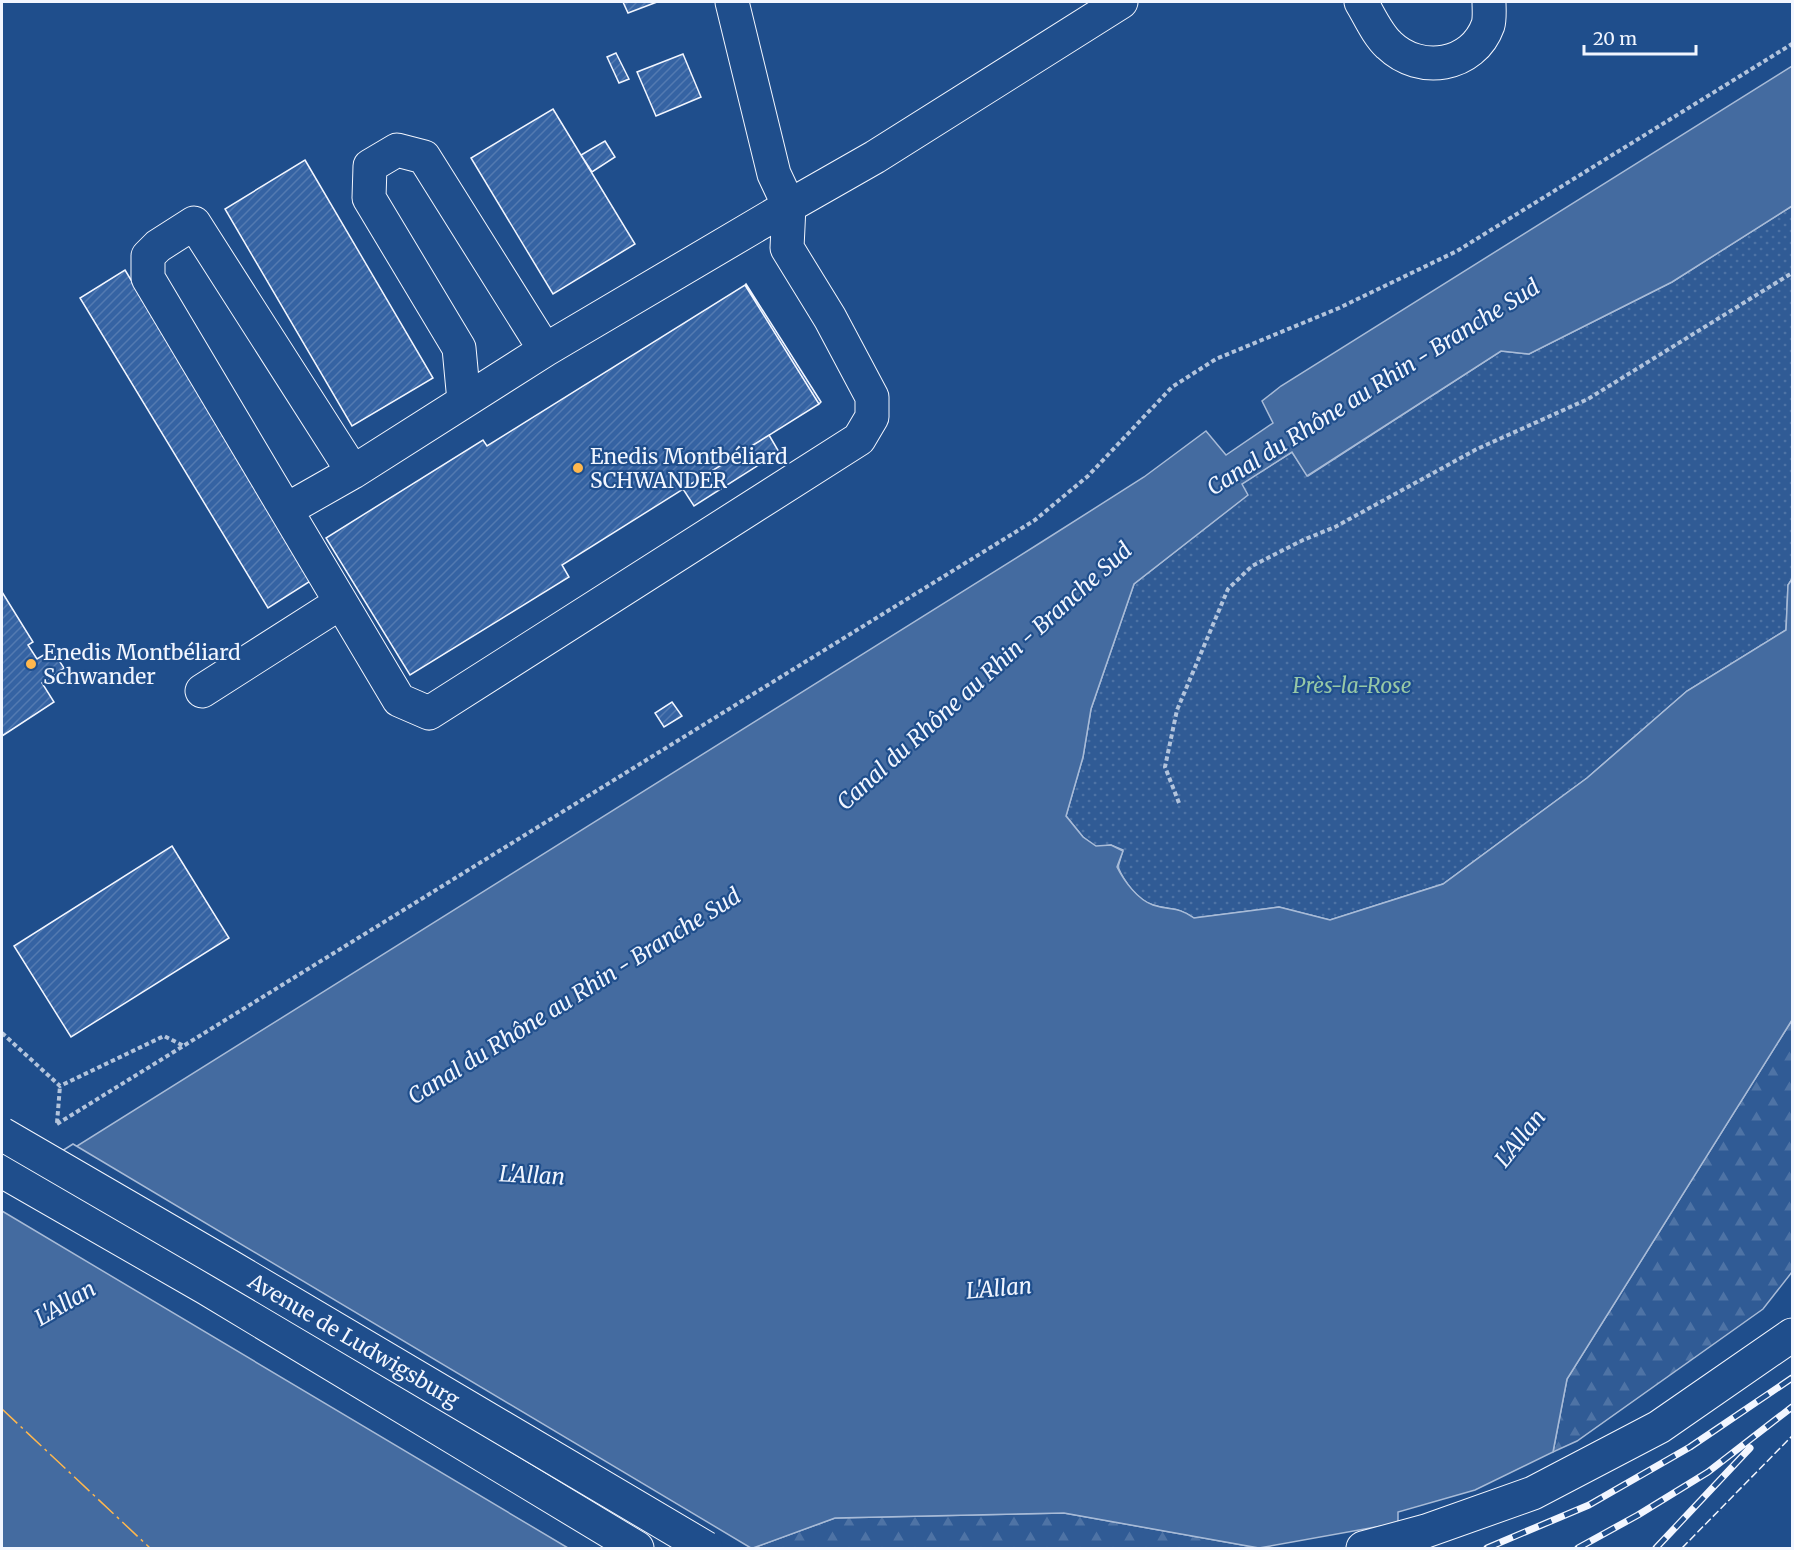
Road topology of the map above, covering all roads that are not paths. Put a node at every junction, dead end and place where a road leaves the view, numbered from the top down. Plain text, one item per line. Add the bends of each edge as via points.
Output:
1 (732, 2) edge
2 (1121, 2) edge
3 (1361, 2) edge
4 (1489, 2) edge
5 (789, 206) junction
6 (545, 350) junction
7 (464, 401) junction
8 (353, 472) junction
9 (286, 510) junction
10 (340, 603) junction
11 (202, 691) dead end
12 (2, 1134) edge
13 (2, 1171) edge
14 (1792, 1335) edge
15 (637, 1548) edge
16 (706, 1548) edge
17 (1363, 1548) edge

1 - 5 main road via 774,174
2 - 5 main road via 875,157
3 - 4 main road via 1388,45 1413,60 1438,65 1472,50 1488,24
5 - 6 main road
5 - 10 main road via 787,248 872,397 872,417 860,440 429,713 399,700
6 - 7 main road
6 - 7 main road via 424,157 397,150 370,166 369,198 459,348
7 - 8 main road
8 - 9 main road
8 - 9 main road via 194,223 148,256 148,278
9 - 10 main road
10 - 11 main road
12 - 16 main road, Avenue de Ludwigsburg, bridge
13 - 15 main road, Avenue de Ludwigsburg via 206,1288
14 - 17 main road via 1659,1427 1533,1493 1426,1531

